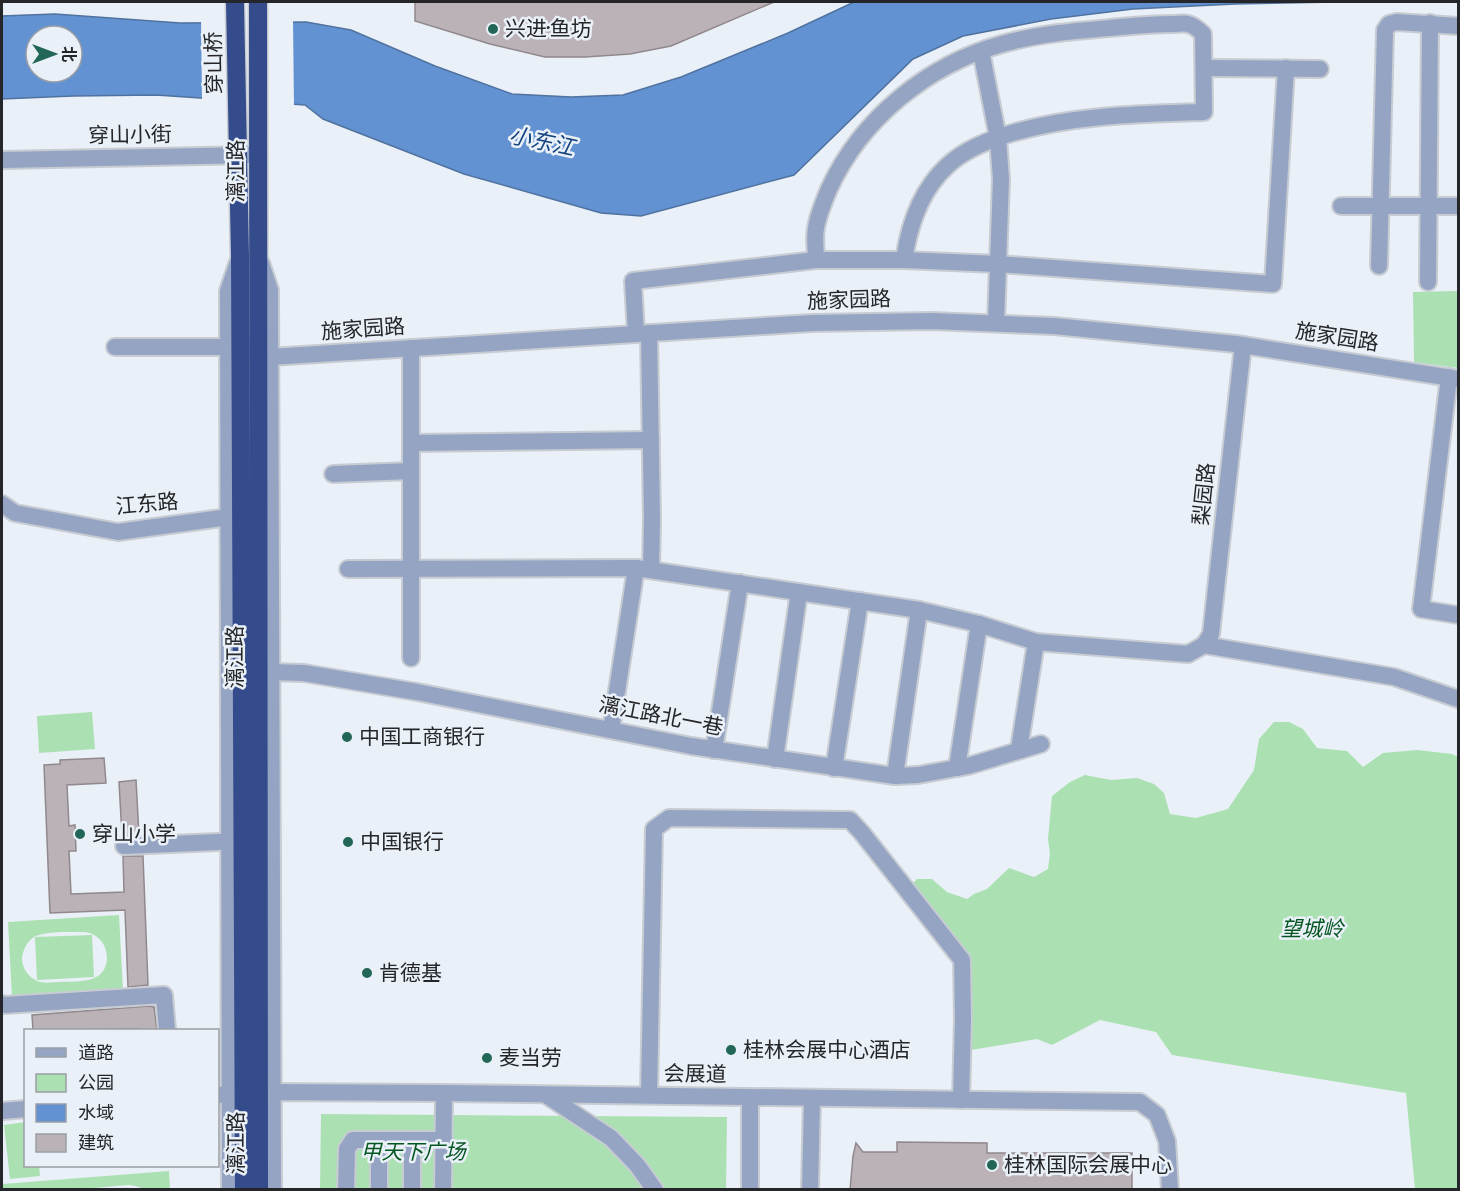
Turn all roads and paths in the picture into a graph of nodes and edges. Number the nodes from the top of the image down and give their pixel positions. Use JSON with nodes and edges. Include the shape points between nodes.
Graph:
{"nodes":[{"id":1,"x":235,"y":2,"type":"edge"},
{"id":2,"x":258,"y":2,"type":"edge"},
{"id":3,"x":1430,"y":23,"type":"junction"},
{"id":4,"x":1458,"y":26,"type":"edge"},
{"id":5,"x":981,"y":51,"type":"junction"},
{"id":6,"x":1204,"y":68,"type":"junction"},
{"id":7,"x":1286,"y":68,"type":"junction"},
{"id":8,"x":1320,"y":69,"type":"dead end"},
{"id":9,"x":237,"y":124,"type":"joint"},
{"id":10,"x":259,"y":124,"type":"joint"},
{"id":11,"x":998,"y":138,"type":"junction"},
{"id":12,"x":237,"y":155,"type":"junction"},
{"id":13,"x":259,"y":155,"type":"junction"},
{"id":14,"x":2,"y":160,"type":"edge"},
{"id":15,"x":1341,"y":206,"type":"dead end"},
{"id":16,"x":1381,"y":206,"type":"junction"},
{"id":17,"x":1429,"y":206,"type":"junction"},
{"id":18,"x":1458,"y":206,"type":"edge"},
{"id":19,"x":816,"y":260,"type":"junction"},
{"id":20,"x":904,"y":260,"type":"junction"},
{"id":21,"x":998,"y":264,"type":"junction"},
{"id":22,"x":1380,"y":266,"type":"dead end"},
{"id":23,"x":1428,"y":282,"type":"dead end"},
{"id":24,"x":996,"y":323,"type":"junction"},
{"id":25,"x":643,"y":334,"type":"junction"},
{"id":26,"x":1243,"y":345,"type":"junction"},
{"id":27,"x":115,"y":347,"type":"dead end"},
{"id":28,"x":411,"y":348,"type":"junction"},
{"id":29,"x":249,"y":351,"type":"junction"},
{"id":30,"x":1454,"y":378,"type":"edge"},
{"id":31,"x":651,"y":440,"type":"junction"},
{"id":32,"x":411,"y":443,"type":"junction"},
{"id":33,"x":411,"y":471,"type":"junction"},
{"id":34,"x":333,"y":474,"type":"dead end"},
{"id":35,"x":2,"y":504,"type":"edge"},
{"id":36,"x":229,"y":517,"type":"junction"},
{"id":37,"x":411,"y":568,"type":"junction"},
{"id":38,"x":644,"y":569,"type":"junction"},
{"id":39,"x":348,"y":570,"type":"dead end"},
{"id":40,"x":741,"y":583,"type":"junction"},
{"id":41,"x":799,"y":592,"type":"junction"},
{"id":42,"x":860,"y":601,"type":"junction"},
{"id":43,"x":919,"y":610,"type":"junction"},
{"id":44,"x":1458,"y":615,"type":"edge"},
{"id":45,"x":979,"y":624,"type":"junction"},
{"id":46,"x":1036,"y":642,"type":"junction"},
{"id":47,"x":1204,"y":645,"type":"junction"},
{"id":48,"x":411,"y":658,"type":"dead end"},
{"id":49,"x":271,"y":672,"type":"junction"},
{"id":50,"x":1458,"y":699,"type":"edge"},
{"id":51,"x":611,"y":730,"type":"junction"},
{"id":52,"x":1041,"y":744,"type":"dead end"},
{"id":53,"x":714,"y":750,"type":"junction"},
{"id":54,"x":1019,"y":750,"type":"junction"},
{"id":55,"x":775,"y":759,"type":"junction"},
{"id":56,"x":834,"y":768,"type":"junction"},
{"id":57,"x":957,"y":768,"type":"junction"},
{"id":58,"x":895,"y":776,"type":"junction"},
{"id":59,"x":250,"y":841,"type":"junction"},
{"id":60,"x":124,"y":846,"type":"dead end"},
{"id":61,"x":2,"y":1004,"type":"edge"},
{"id":62,"x":167,"y":1029,"type":"edge"},
{"id":63,"x":244,"y":1093,"type":"edge"},
{"id":64,"x":444,"y":1093,"type":"junction"},
{"id":65,"x":545,"y":1094,"type":"junction"},
{"id":66,"x":649,"y":1095,"type":"junction"},
{"id":67,"x":750,"y":1098,"type":"junction"},
{"id":68,"x":812,"y":1098,"type":"junction"},
{"id":69,"x":961,"y":1100,"type":"junction"},
{"id":70,"x":24,"y":1109,"type":"edge"},
{"id":71,"x":2,"y":1111,"type":"edge"},
{"id":72,"x":379,"y":1140,"type":"junction"},
{"id":73,"x":412,"y":1140,"type":"junction"},
{"id":74,"x":444,"y":1140,"type":"junction"},
{"id":75,"x":230,"y":1190,"type":"edge"},
{"id":76,"x":243,"y":1190,"type":"edge"},
{"id":77,"x":259,"y":1190,"type":"edge"},
{"id":78,"x":273,"y":1190,"type":"edge"},
{"id":79,"x":346,"y":1190,"type":"edge"},
{"id":80,"x":379,"y":1190,"type":"edge"},
{"id":81,"x":412,"y":1190,"type":"edge"},
{"id":82,"x":443,"y":1190,"type":"edge"},
{"id":83,"x":655,"y":1190,"type":"edge"},
{"id":84,"x":750,"y":1190,"type":"edge"},
{"id":85,"x":810,"y":1190,"type":"edge"},
{"id":86,"x":1170,"y":1190,"type":"edge"}],
"edges":[{"from":1,"to":9,"type":"highway","name":"穿山桥"},
{"from":2,"to":10,"type":"highway","name":"穿山桥"},
{"from":3,"to":4,"type":"street"},
{"from":3,"to":16,"type":"street","via":[[1397,21],[1385,30]]},
{"from":3,"to":17,"type":"street"},
{"from":5,"to":6,"type":"street","via":[[1054,34],[1190,24],[1203,34]]},
{"from":5,"to":11,"type":"street"},
{"from":5,"to":19,"type":"street","via":[[912,88],[852,147],[824,199],[816,229]]},
{"from":6,"to":7,"type":"street"},
{"from":6,"to":11,"type":"street","via":[[1204,112],[1076,119]]},
{"from":7,"to":8,"type":"street"},
{"from":7,"to":21,"type":"street","via":[[1273,284]]},
{"from":9,"to":12,"type":"highway","name":"漓江路"},
{"from":10,"to":13,"type":"highway","name":"漓江路"},
{"from":11,"to":20,"type":"street","via":[[969,150],[947,166],[931,186],[907,236]]},
{"from":11,"to":21,"type":"street"},
{"from":12,"to":13,"type":"street","name":"穿山小街"},
{"from":12,"to":14,"type":"street","name":"穿山小街"},
{"from":12,"to":29,"type":"highway","name":"漓江路","via":[[240,256]]},
{"from":13,"to":29,"type":"highway","name":"漓江路","via":[[259,256]]},
{"from":15,"to":16,"type":"street"},
{"from":16,"to":17,"type":"street"},
{"from":16,"to":22,"type":"street"},
{"from":17,"to":18,"type":"street"},
{"from":17,"to":23,"type":"street"},
{"from":19,"to":20,"type":"street"},
{"from":19,"to":25,"type":"street","via":[[633,281]]},
{"from":20,"to":21,"type":"street"},
{"from":21,"to":24,"type":"street"},
{"from":24,"to":25,"type":"street","name":"施家园路","via":[[871,321]]},
{"from":24,"to":26,"type":"street","name":"施家园路"},
{"from":25,"to":28,"type":"street","name":"施家园路"},
{"from":25,"to":31,"type":"street"},
{"from":26,"to":30,"type":"street","name":"施家园路"},
{"from":26,"to":47,"type":"street","name":"梨园路","via":[[1211,634]]},
{"from":27,"to":29,"type":"street","name":"施家园路"},
{"from":28,"to":29,"type":"street","name":"施家园路"},
{"from":28,"to":32,"type":"street"},
{"from":29,"to":36,"type":"street"},
{"from":29,"to":49,"type":"street"},
{"from":29,"to":59,"type":"highway","name":"漓江路"},
{"from":30,"to":44,"type":"street","via":[[1421,609]]},
{"from":31,"to":32,"type":"street"},
{"from":31,"to":38,"type":"street","via":[[652,519]]},
{"from":32,"to":33,"type":"street"},
{"from":33,"to":34,"type":"street"},
{"from":33,"to":37,"type":"street"},
{"from":35,"to":36,"type":"street","name":"江东路","via":[[15,513],[118,532]]},
{"from":36,"to":59,"type":"street"},
{"from":37,"to":38,"type":"street"},
{"from":37,"to":39,"type":"street"},
{"from":37,"to":48,"type":"street"},
{"from":38,"to":40,"type":"street"},
{"from":38,"to":51,"type":"street"},
{"from":40,"to":41,"type":"street"},
{"from":40,"to":53,"type":"street"},
{"from":41,"to":42,"type":"street"},
{"from":41,"to":55,"type":"street"},
{"from":42,"to":43,"type":"street"},
{"from":42,"to":56,"type":"street"},
{"from":43,"to":45,"type":"street"},
{"from":43,"to":58,"type":"street"},
{"from":45,"to":46,"type":"street"},
{"from":45,"to":57,"type":"street"},
{"from":46,"to":47,"type":"street","via":[[1188,654]]},
{"from":46,"to":54,"type":"street"},
{"from":47,"to":50,"type":"street","via":[[1394,677]]},
{"from":49,"to":51,"type":"street","name":"漓江路北一巷","via":[[304,673],[406,690]]},
{"from":49,"to":59,"type":"street"},
{"from":51,"to":53,"type":"street","name":"漓江路北一巷"},
{"from":52,"to":54,"type":"street","name":"漓江路北一巷"},
{"from":53,"to":55,"type":"street","name":"漓江路北一巷"},
{"from":54,"to":57,"type":"street","name":"漓江路北一巷"},
{"from":55,"to":56,"type":"street","name":"漓江路北一巷"},
{"from":56,"to":58,"type":"street","name":"漓江路北一巷"},
{"from":57,"to":58,"type":"street","name":"漓江路北一巷"},
{"from":59,"to":60,"type":"street"},
{"from":59,"to":63,"type":"highway","name":"漓江路"},
{"from":59,"to":63,"type":"street"},
{"from":61,"to":62,"type":"street","via":[[164,995]]},
{"from":63,"to":64,"type":"street","name":"会展道"},
{"from":63,"to":75,"type":"street"},
{"from":63,"to":76,"type":"highway","name":"漓江路"},
{"from":63,"to":77,"type":"highway","name":"漓江路"},
{"from":63,"to":78,"type":"street"},
{"from":64,"to":65,"type":"street","name":"会展道"},
{"from":64,"to":74,"type":"street"},
{"from":65,"to":66,"type":"street","name":"会展道"},
{"from":65,"to":83,"type":"street","via":[[611,1137]]},
{"from":66,"to":67,"type":"street","name":"会展道"},
{"from":66,"to":69,"type":"street","via":[[654,829],[669,818],[850,820],[962,960]]},
{"from":67,"to":68,"type":"street","name":"会展道"},
{"from":67,"to":84,"type":"street"},
{"from":68,"to":69,"type":"street","name":"会展道"},
{"from":68,"to":85,"type":"street"},
{"from":69,"to":86,"type":"street","name":"会展道","via":[[1140,1102],[1157,1114],[1167,1141]]},
{"from":70,"to":71,"type":"street"},
{"from":72,"to":73,"type":"street"},
{"from":72,"to":79,"type":"street","via":[[353,1140],[347,1149]]},
{"from":72,"to":80,"type":"street"},
{"from":73,"to":74,"type":"street"},
{"from":73,"to":81,"type":"street"},
{"from":74,"to":82,"type":"street"}]}
